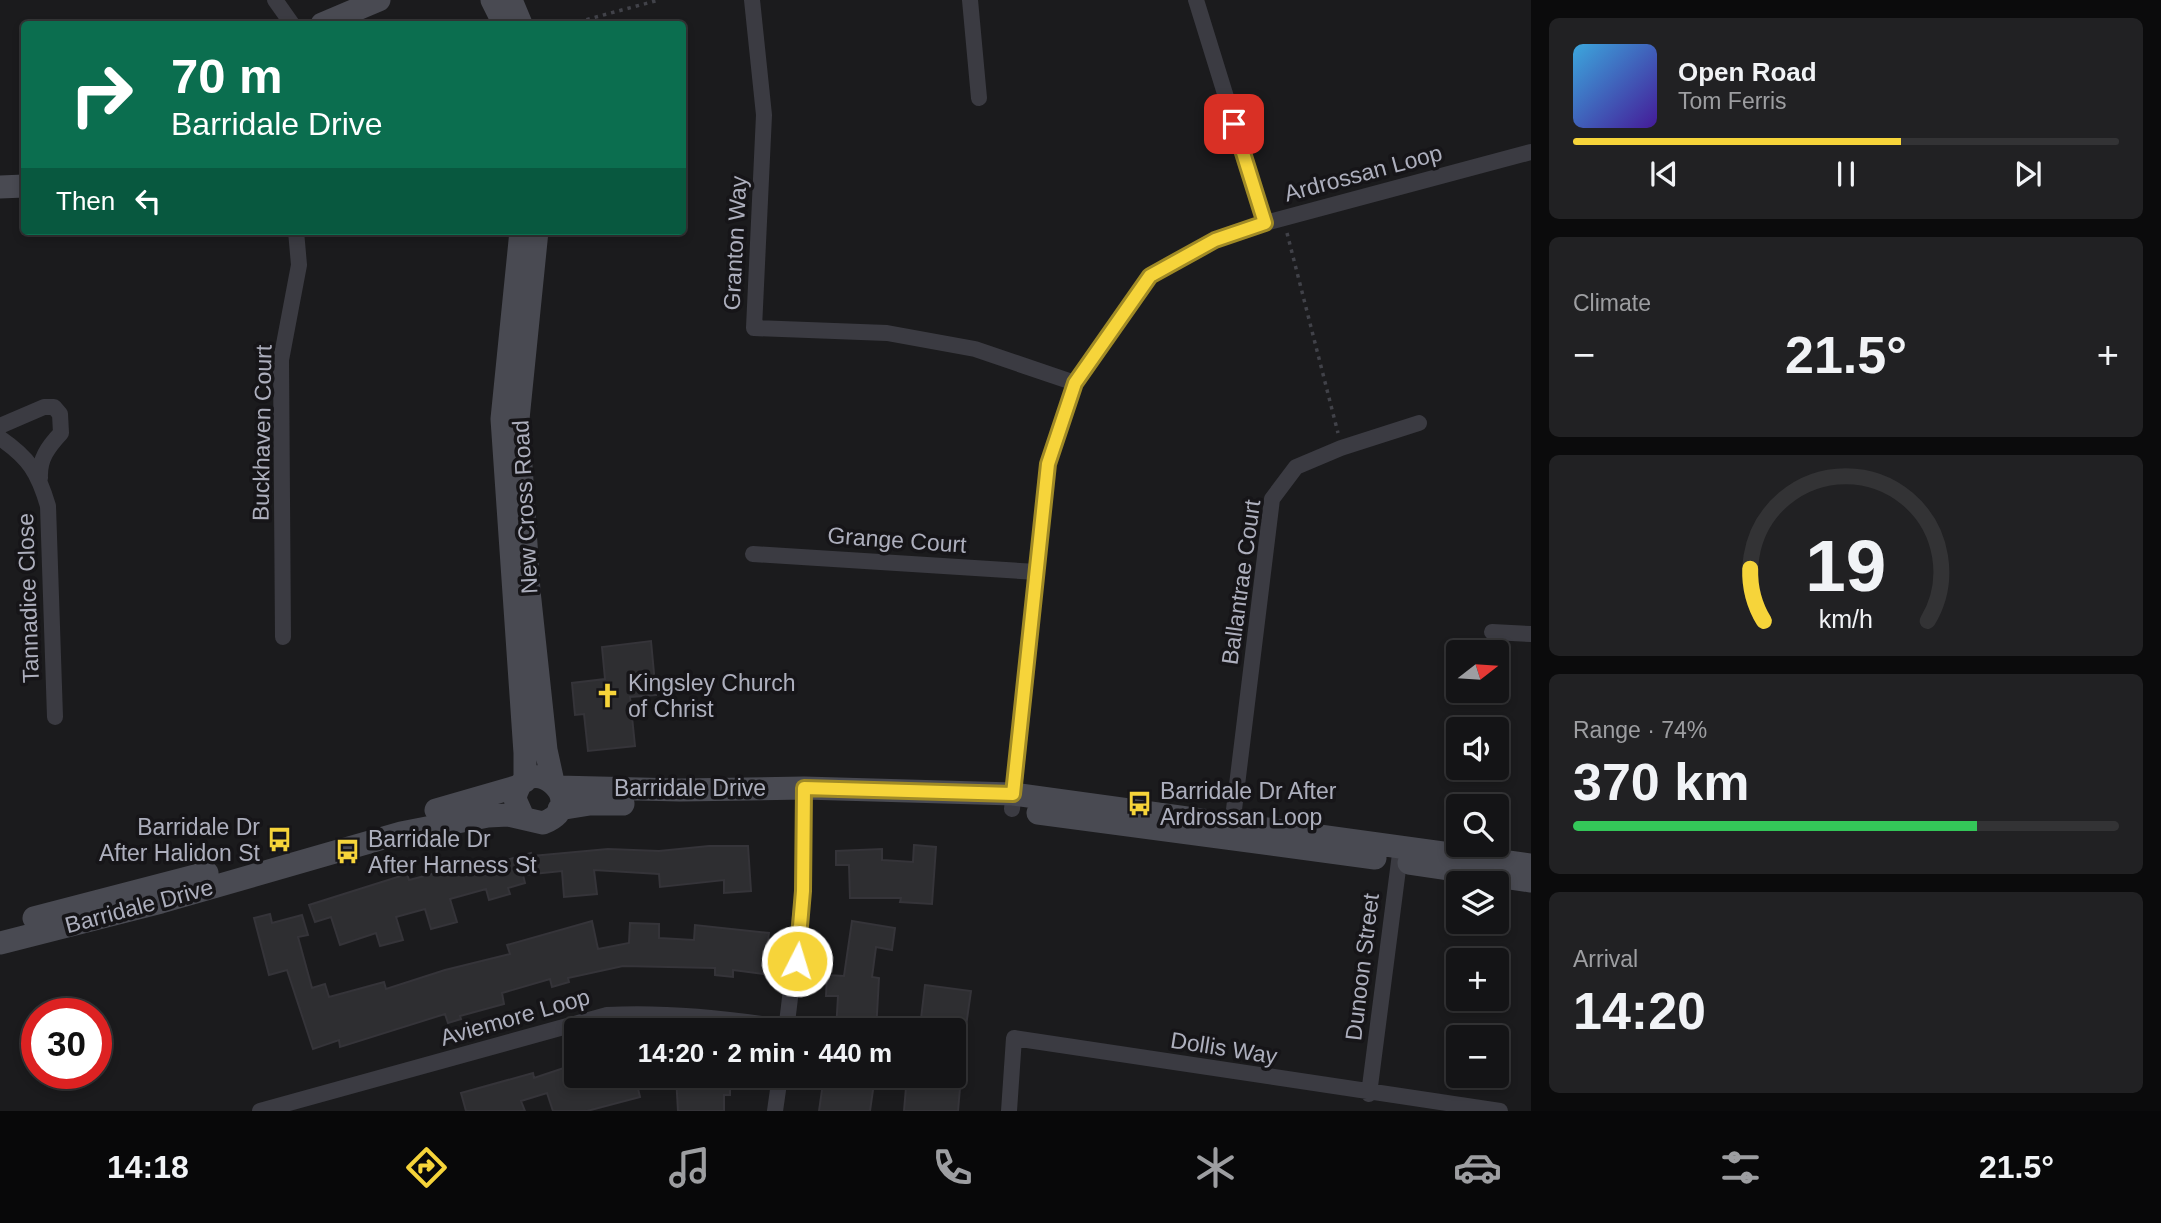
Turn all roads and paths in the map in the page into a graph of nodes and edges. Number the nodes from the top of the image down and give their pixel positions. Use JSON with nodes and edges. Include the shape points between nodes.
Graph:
{"nodes":[{"id":1,"x":275,"y":0,"type":"edge"},
{"id":2,"x":379,"y":0,"type":"edge"},
{"id":3,"x":492,"y":0,"type":"edge"},
{"id":4,"x":512,"y":0,"type":"edge"},
{"id":5,"x":659,"y":0,"type":"edge"},
{"id":6,"x":752,"y":0,"type":"edge"},
{"id":7,"x":970,"y":0,"type":"edge"},
{"id":8,"x":1196,"y":0,"type":"edge"},
{"id":9,"x":290,"y":21,"type":"edge"},
{"id":10,"x":330,"y":21,"type":"edge"},
{"id":11,"x":502,"y":21,"type":"edge"},
{"id":12,"x":520,"y":21,"type":"edge"},
{"id":13,"x":581,"y":21,"type":"edge"},
{"id":14,"x":979,"y":98,"type":"dead end"},
{"id":15,"x":1531,"y":152,"type":"edge"},
{"id":16,"x":21,"y":186,"type":"edge"},
{"id":17,"x":0,"y":187,"type":"edge"},
{"id":18,"x":1283,"y":218,"type":"junction"},
{"id":19,"x":1265,"y":223,"type":"junction"},
{"id":20,"x":296,"y":235,"type":"edge"},
{"id":21,"x":521,"y":235,"type":"edge"},
{"id":22,"x":537,"y":235,"type":"edge"},
{"id":23,"x":1075,"y":383,"type":"junction"},
{"id":24,"x":1419,"y":423,"type":"dead end"},
{"id":25,"x":0,"y":426,"type":"edge"},
{"id":26,"x":0,"y":438,"type":"edge"},
{"id":27,"x":1341,"y":448,"type":"junction"},
{"id":28,"x":40,"y":478,"type":"junction"},
{"id":29,"x":753,"y":554,"type":"dead end"},
{"id":30,"x":1037,"y":572,"type":"junction"},
{"id":31,"x":1492,"y":632,"type":"dead end"},
{"id":32,"x":1531,"y":634,"type":"edge"},
{"id":33,"x":283,"y":637,"type":"dead end"},
{"id":34,"x":55,"y":717,"type":"dead end"},
{"id":35,"x":522,"y":783,"type":"junction"},
{"id":36,"x":557,"y":793,"type":"junction"},
{"id":37,"x":804,"y":796,"type":"junction"},
{"id":38,"x":1012,"y":802,"type":"junction"},
{"id":39,"x":523,"y":817,"type":"junction"},
{"id":40,"x":1232,"y":831,"type":"junction"},
{"id":41,"x":1400,"y":854,"type":"junction"},
{"id":42,"x":1531,"y":865,"type":"edge"},
{"id":43,"x":1531,"y":881,"type":"edge"},
{"id":44,"x":0,"y":927,"type":"edge"},
{"id":45,"x":0,"y":943,"type":"edge"},
{"id":46,"x":596,"y":1018,"type":"edge"},
{"id":47,"x":710,"y":1018,"type":"edge"},
{"id":48,"x":788,"y":1018,"type":"edge"},
{"id":49,"x":564,"y":1027,"type":"edge"},
{"id":50,"x":778,"y":1088,"type":"edge"},
{"id":51,"x":1369,"y":1094,"type":"junction"},
{"id":52,"x":260,"y":1111,"type":"edge"},
{"id":53,"x":775,"y":1111,"type":"edge"},
{"id":54,"x":1009,"y":1111,"type":"edge"},
{"id":55,"x":1500,"y":1111,"type":"edge"}],
"edges":[{"from":1,"to":9,"type":"street"},
{"from":2,"to":10,"type":"street"},
{"from":3,"to":11,"type":"street"},
{"from":4,"to":12,"type":"street"},
{"from":5,"to":13,"type":"path"},
{"from":6,"to":23,"type":"street","name":"Granton Way","via":[[765,114],[754,328],[887,332],[975,349]]},
{"from":7,"to":14,"type":"street"},
{"from":8,"to":19,"type":"street"},
{"from":15,"to":18,"type":"street","name":"Ardrossan Loop"},
{"from":16,"to":17,"type":"street"},
{"from":18,"to":19,"type":"street","name":"Ardrossan Loop"},
{"from":18,"to":27,"type":"path"},
{"from":19,"to":23,"type":"street","name":"Ardrossan Loop","via":[[1215,240],[1150,276]]},
{"from":20,"to":33,"type":"street","name":"Buckhaven Court","via":[[299,265],[282,360]]},
{"from":21,"to":35,"type":"street","name":"New Cross Road","via":[[502,419]]},
{"from":22,"to":36,"type":"street","name":"New Cross Road","via":[[518,419],[528,591],[546,750]]},
{"from":23,"to":30,"type":"street","name":"Ardrossan Loop","via":[[1048,464]]},
{"from":24,"to":27,"type":"street","name":"Ballantrae Court"},
{"from":25,"to":28,"type":"street","name":"Tannadice Close","via":[[44,407],[54,407],[60,414],[61,433],[39,464]]},
{"from":26,"to":28,"type":"street","name":"Tannadice Close","via":[[22,453]]},
{"from":27,"to":40,"type":"street","name":"Ballantrae Court","via":[[1296,467],[1272,499]]},
{"from":28,"to":34,"type":"street","name":"Tannadice Close","via":[[48,506]]},
{"from":29,"to":30,"type":"street","name":"Grange Court"},
{"from":30,"to":38,"type":"street","name":"Ardrossan Loop"},
{"from":31,"to":32,"type":"street"},
{"from":35,"to":36,"type":"street","via":[[539,777]]},
{"from":35,"to":39,"type":"street","via":[[515,799]]},
{"from":35,"to":44,"type":"street","name":"Barridale Drive","via":[[468,803]]},
{"from":36,"to":37,"type":"street","name":"Barridale Drive","via":[[680,790]]},
{"from":36,"to":39,"type":"street","via":[[543,823]]},
{"from":37,"to":38,"type":"street","name":"Barridale Drive"},
{"from":37,"to":48,"type":"street","via":[[803,891]]},
{"from":38,"to":40,"type":"street","name":"Barridale Drive"},
{"from":39,"to":45,"type":"street","name":"Barridale Drive","via":[[488,816],[401,833]]},
{"from":40,"to":41,"type":"street","name":"Barridale Drive"},
{"from":41,"to":42,"type":"street","name":"Barridale Drive"},
{"from":41,"to":43,"type":"street","name":"Barridale Drive"},
{"from":41,"to":51,"type":"street","name":"Dunoon Street"},
{"from":46,"to":47,"type":"street","name":"Aviemore Loop","via":[[646,1013]]},
{"from":49,"to":52,"type":"street","name":"Aviemore Loop"},
{"from":50,"to":53,"type":"street"},
{"from":51,"to":54,"type":"street","name":"Dollis Way","via":[[1014,1038]]},
{"from":51,"to":55,"type":"street","name":"Dollis Way"}]}
